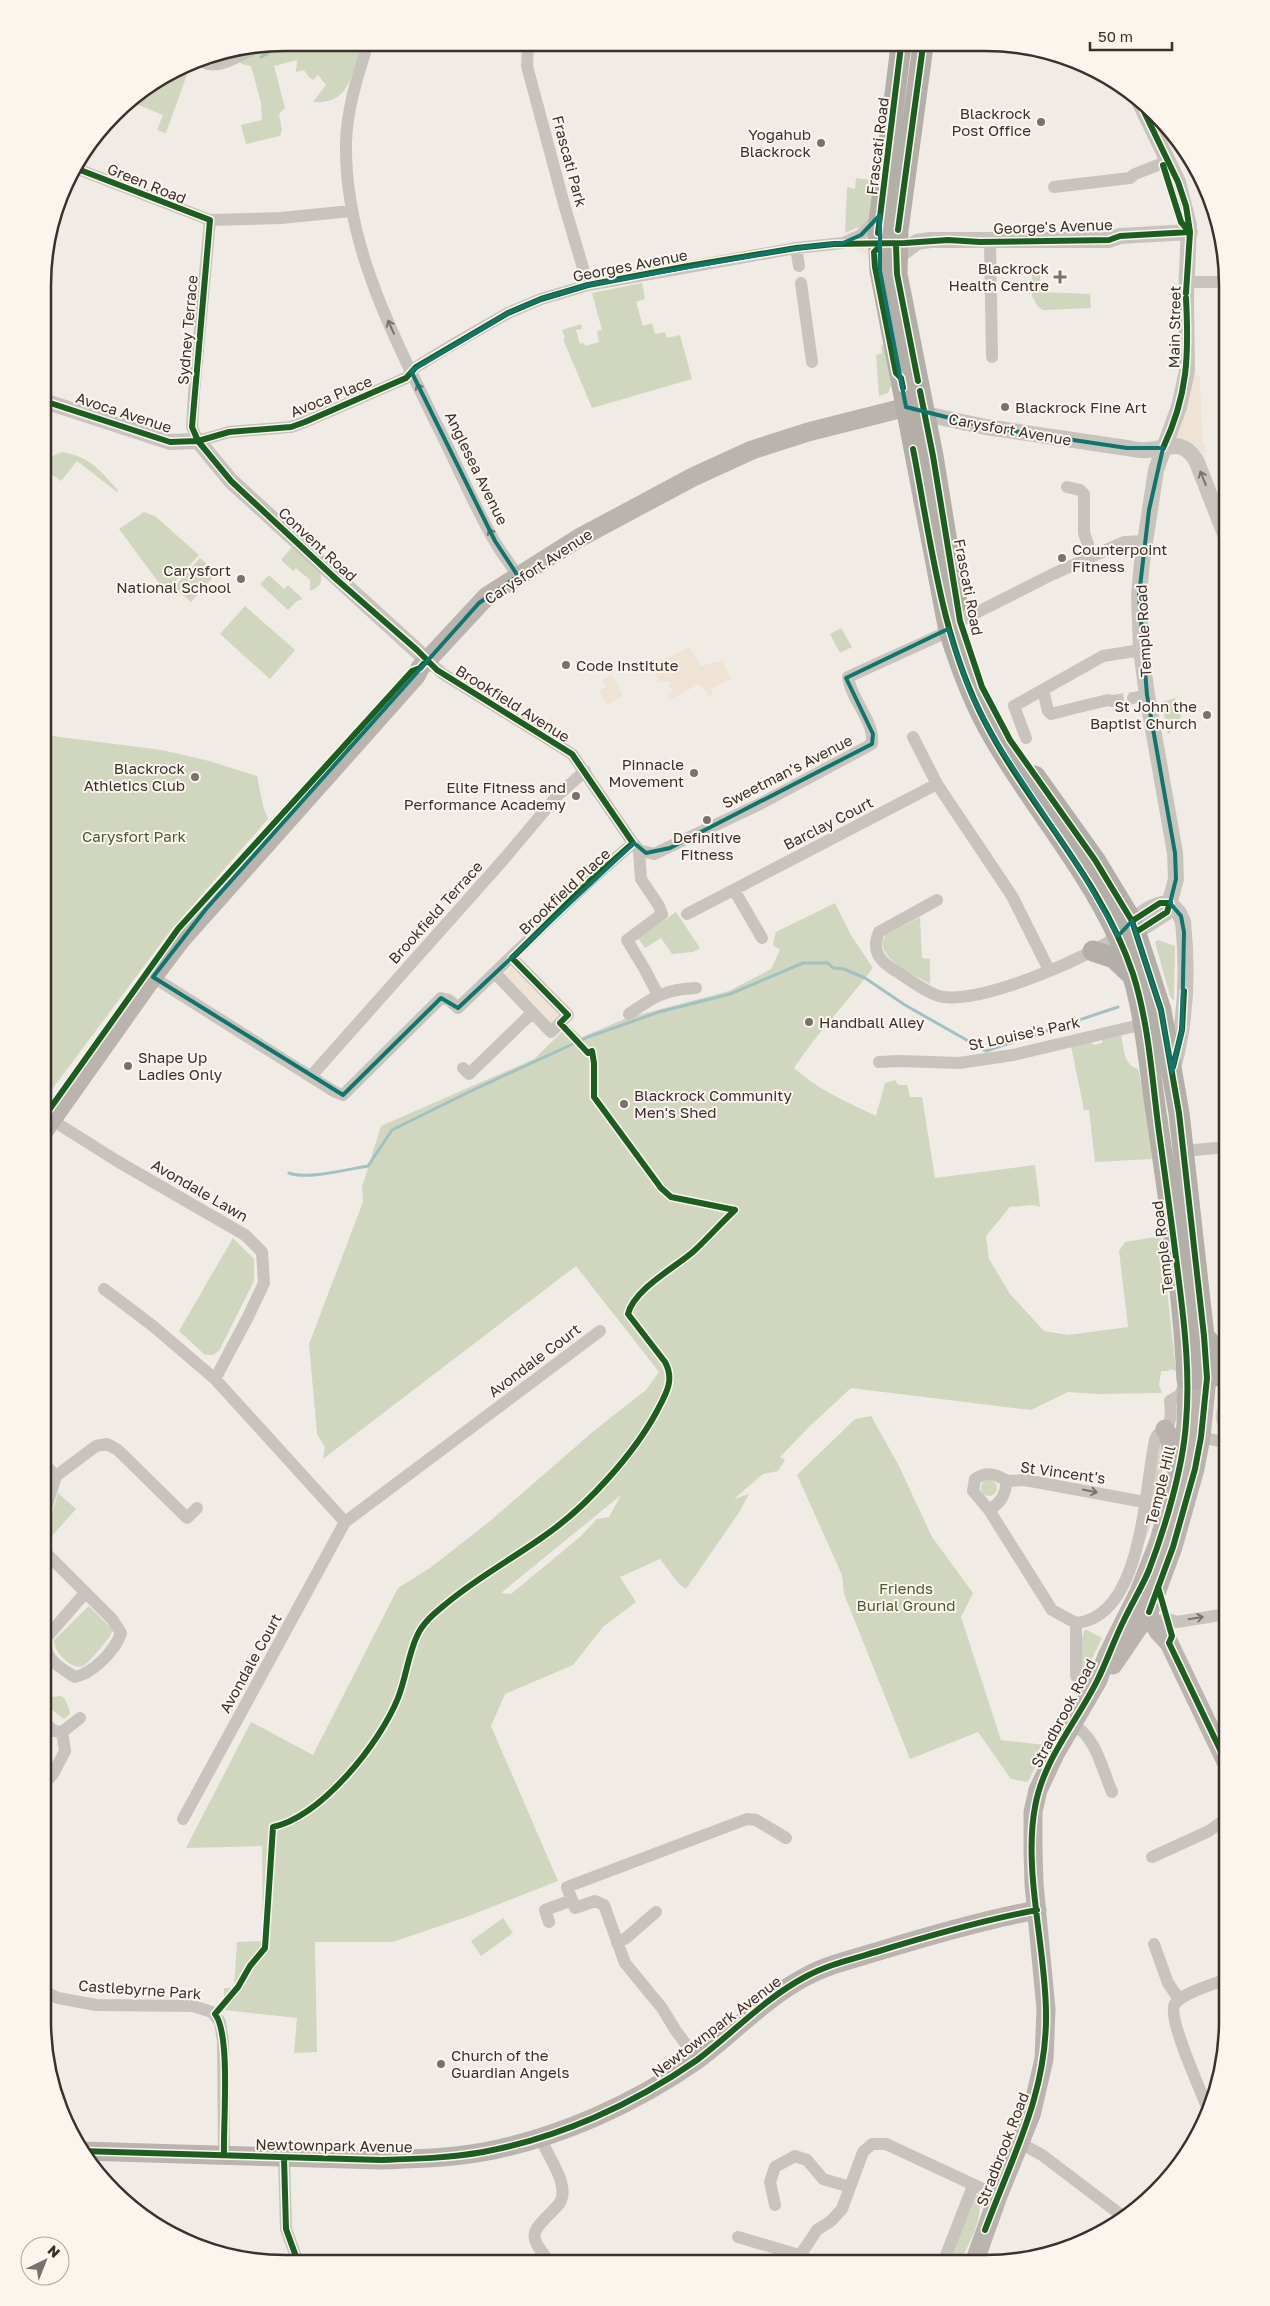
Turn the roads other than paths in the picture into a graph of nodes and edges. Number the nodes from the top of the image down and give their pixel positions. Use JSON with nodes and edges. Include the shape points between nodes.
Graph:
{"nodes":[{"id":1,"x":366,"y":51,"type":"edge"},
{"id":2,"x":528,"y":51,"type":"edge"},
{"id":3,"x":900,"y":51,"type":"edge"},
{"id":4,"x":921,"y":51,"type":"edge"},
{"id":5,"x":245,"y":55,"type":"edge"},
{"id":6,"x":211,"y":63,"type":"edge"},
{"id":7,"x":1146,"y":116,"type":"edge"},
{"id":8,"x":1168,"y":161,"type":"junction"},
{"id":9,"x":81,"y":170,"type":"edge"},
{"id":10,"x":1054,"y":187,"type":"dead end"},
{"id":11,"x":351,"y":211,"type":"junction"},
{"id":12,"x":880,"y":215,"type":"junction"},
{"id":13,"x":210,"y":220,"type":"junction"},
{"id":14,"x":1190,"y":232,"type":"junction"},
{"id":15,"x":990,"y":242,"type":"junction"},
{"id":16,"x":796,"y":248,"type":"junction"},
{"id":17,"x":897,"y":257,"type":"junction"},
{"id":18,"x":799,"y":266,"type":"dead end"},
{"id":19,"x":1187,"y":282,"type":"junction"},
{"id":20,"x":1219,"y":282,"type":"edge"},
{"id":21,"x":801,"y":283,"type":"dead end"},
{"id":22,"x":588,"y":285,"type":"junction"},
{"id":23,"x":992,"y":357,"type":"dead end"},
{"id":24,"x":812,"y":362,"type":"dead end"},
{"id":25,"x":410,"y":371,"type":"junction"},
{"id":26,"x":51,"y":403,"type":"edge"},
{"id":27,"x":915,"y":410,"type":"junction"},
{"id":28,"x":198,"y":441,"type":"junction"},
{"id":29,"x":1163,"y":448,"type":"junction"},
{"id":30,"x":1067,"y":488,"type":"dead end"},
{"id":31,"x":1219,"y":520,"type":"edge"},
{"id":32,"x":1144,"y":541,"type":"junction"},
{"id":33,"x":1092,"y":556,"type":"junction"},
{"id":34,"x":518,"y":576,"type":"junction"},
{"id":35,"x":954,"y":626,"type":"junction"},
{"id":36,"x":1141,"y":650,"type":"junction"},
{"id":37,"x":427,"y":660,"type":"junction"},
{"id":38,"x":1042,"y":690,"type":"junction"},
{"id":39,"x":1112,"y":702,"type":"tunnel mouth"},
{"id":40,"x":914,"y":737,"type":"dead end"},
{"id":41,"x":1026,"y":738,"type":"dead end"},
{"id":42,"x":585,"y":771,"type":"junction"},
{"id":43,"x":938,"y":784,"type":"junction"},
{"id":44,"x":636,"y":847,"type":"junction"},
{"id":45,"x":734,"y":890,"type":"junction"},
{"id":46,"x":938,"y":900,"type":"dead end"},
{"id":47,"x":1170,"y":903,"type":"junction"},
{"id":48,"x":687,"y":914,"type":"dead end"},
{"id":49,"x":1129,"y":930,"type":"junction"},
{"id":50,"x":762,"y":938,"type":"dead end"},
{"id":51,"x":1093,"y":951,"type":"junction"},
{"id":52,"x":512,"y":958,"type":"junction"},
{"id":53,"x":1049,"y":970,"type":"junction"},
{"id":54,"x":495,"y":973,"type":"junction"},
{"id":55,"x":153,"y":976,"type":"junction"},
{"id":56,"x":1134,"y":977,"type":"junction"},
{"id":57,"x":696,"y":988,"type":"dead end"},
{"id":58,"x":658,"y":996,"type":"junction"},
{"id":59,"x":532,"y":1013,"type":"junction"},
{"id":60,"x":629,"y":1014,"type":"dead end"},
{"id":61,"x":1144,"y":1024,"type":"junction"},
{"id":62,"x":879,"y":1062,"type":"dead end"},
{"id":63,"x":464,"y":1068,"type":"dead end"},
{"id":64,"x":1172,"y":1072,"type":"junction"},
{"id":65,"x":312,"y":1075,"type":"junction"},
{"id":66,"x":51,"y":1115,"type":"edge"},
{"id":67,"x":51,"y":1125,"type":"edge"},
{"id":68,"x":1219,"y":1148,"type":"edge"},
{"id":69,"x":1183,"y":1151,"type":"junction"},
{"id":70,"x":104,"y":1289,"type":"dead end"},
{"id":71,"x":600,"y":1331,"type":"dead end"},
{"id":72,"x":1204,"y":1336,"type":"junction"},
{"id":73,"x":1219,"y":1353,"type":"edge"},
{"id":74,"x":1207,"y":1378,"type":"edge"},
{"id":75,"x":215,"y":1379,"type":"junction"},
{"id":76,"x":1165,"y":1428,"type":"junction"},
{"id":77,"x":1216,"y":1440,"type":"edge"},
{"id":78,"x":51,"y":1468,"type":"edge"},
{"id":79,"x":1177,"y":1473,"type":"junction"},
{"id":80,"x":1007,"y":1481,"type":"junction"},
{"id":81,"x":1144,"y":1502,"type":"junction"},
{"id":82,"x":197,"y":1508,"type":"dead end"},
{"id":83,"x":989,"y":1510,"type":"junction"},
{"id":84,"x":345,"y":1522,"type":"junction"},
{"id":85,"x":51,"y":1558,"type":"edge"},
{"id":86,"x":84,"y":1593,"type":"junction"},
{"id":87,"x":1138,"y":1595,"type":"junction"},
{"id":88,"x":1157,"y":1615,"type":"junction"},
{"id":89,"x":1219,"y":1615,"type":"edge"},
{"id":90,"x":1076,"y":1624,"type":"junction"},
{"id":91,"x":51,"y":1632,"type":"edge"},
{"id":92,"x":51,"y":1659,"type":"edge"},
{"id":93,"x":1076,"y":1676,"type":"dead end"},
{"id":94,"x":1098,"y":1680,"type":"junction"},
{"id":95,"x":80,"y":1718,"type":"dead end"},
{"id":96,"x":1072,"y":1724,"type":"junction"},
{"id":97,"x":51,"y":1728,"type":"edge"},
{"id":98,"x":62,"y":1732,"type":"junction"},
{"id":99,"x":1219,"y":1747,"type":"edge"},
{"id":100,"x":51,"y":1775,"type":"edge"},
{"id":101,"x":1112,"y":1792,"type":"dead end"},
{"id":102,"x":183,"y":1819,"type":"dead end"},
{"id":103,"x":1219,"y":1824,"type":"edge"},
{"id":104,"x":786,"y":1838,"type":"dead end"},
{"id":105,"x":1152,"y":1857,"type":"dead end"},
{"id":106,"x":572,"y":1900,"type":"junction"},
{"id":107,"x":1037,"y":1910,"type":"junction"},
{"id":108,"x":656,"y":1912,"type":"dead end"},
{"id":109,"x":550,"y":1922,"type":"dead end"},
{"id":110,"x":617,"y":1943,"type":"junction"},
{"id":111,"x":1154,"y":1944,"type":"dead end"},
{"id":112,"x":1219,"y":1982,"type":"edge"},
{"id":113,"x":51,"y":1995,"type":"edge"},
{"id":114,"x":1179,"y":1999,"type":"junction"},
{"id":115,"x":697,"y":2059,"type":"junction"},
{"id":116,"x":1204,"y":2101,"type":"edge"},
{"id":117,"x":540,"y":2136,"type":"junction"},
{"id":118,"x":1020,"y":2143,"type":"junction"},
{"id":119,"x":91,"y":2151,"type":"edge"},
{"id":120,"x":224,"y":2154,"type":"junction"},
{"id":121,"x":284,"y":2158,"type":"junction"},
{"id":122,"x":974,"y":2186,"type":"junction"},
{"id":123,"x":850,"y":2187,"type":"junction"},
{"id":124,"x":998,"y":2196,"type":"junction"},
{"id":125,"x":775,"y":2205,"type":"dead end"},
{"id":126,"x":1118,"y":2213,"type":"edge"},
{"id":127,"x":738,"y":2237,"type":"dead end"},
{"id":128,"x":295,"y":2255,"type":"edge"},
{"id":129,"x":544,"y":2255,"type":"edge"},
{"id":130,"x":786,"y":2255,"type":"edge"},
{"id":131,"x":800,"y":2255,"type":"edge"},
{"id":132,"x":946,"y":2255,"type":"edge"},
{"id":133,"x":977,"y":2255,"type":"edge"}],
"edges":[{"from":1,"to":11,"type":"street","name":"Anglesea Avenue","via":[[352,97],[346,142]]},
{"from":2,"to":22,"type":"street","name":"Frascati Park","via":[[527,66]]},
{"from":3,"to":12,"type":"highway","name":"Frascati Road"},
{"from":4,"to":17,"type":"highway","name":"Frascati Road"},
{"from":5,"to":6,"type":"street","via":[[237,61]]},
{"from":7,"to":8,"type":"street","name":"Main Street"},
{"from":8,"to":10,"type":"street","via":[[1130,178]]},
{"from":8,"to":14,"type":"street","name":"Main Street","via":[[1186,206]]},
{"from":9,"to":13,"type":"street","name":"Green Road"},
{"from":11,"to":13,"type":"street","name":"Green Road"},
{"from":25,"to":11,"type":"street","name":"Anglesea Avenue","one_way":true,"via":[[374,288]]},
{"from":12,"to":16,"type":"street","name":"Georges Avenue","via":[[862,234],[843,243]]},
{"from":12,"to":27,"type":"highway","name":"Frascati Road","via":[[880,271]]},
{"from":13,"to":28,"type":"street","name":"Sydney Terrace","via":[[192,427]]},
{"from":14,"to":15,"type":"street","name":"George's Avenue","via":[[1120,236],[1109,240]]},
{"from":14,"to":19,"type":"street","name":"Main Street"},
{"from":15,"to":17,"type":"street","name":"George's Avenue","via":[[917,242]]},
{"from":15,"to":23,"type":"street"},
{"from":16,"to":18,"type":"street"},
{"from":16,"to":22,"type":"street","name":"Georges Avenue"},
{"from":17,"to":27,"type":"highway","name":"Frascati Road"},
{"from":19,"to":20,"type":"street"},
{"from":19,"to":29,"type":"street","name":"Main Street","via":[[1187,371],[1179,407]]},
{"from":21,"to":24,"type":"street"},
{"from":22,"to":25,"type":"street","name":"Georges Avenue","via":[[508,312]]},
{"from":25,"to":28,"type":"street","name":"Avoca Place","via":[[406,378],[298,424],[229,432]]},
{"from":34,"to":25,"type":"street","name":"Anglesea Avenue","one_way":true,"via":[[495,542]]},
{"from":26,"to":28,"type":"street","name":"Avoca Avenue","via":[[170,442]]},
{"from":27,"to":29,"type":"street","name":"Carysfort Avenue","via":[[986,426],[1146,451]]},
{"from":27,"to":34,"type":"main road","name":"Carysfort Avenue","via":[[808,432],[752,450],[634,508]]},
{"from":27,"to":35,"type":"highway","name":"Frascati Road"},
{"from":28,"to":37,"type":"street","name":"Convent Road","via":[[231,481]]},
{"from":31,"to":29,"type":"street","one_way":true,"via":[[1192,454],[1171,444]]},
{"from":29,"to":32,"type":"street","name":"Temple Road"},
{"from":30,"to":33,"type":"street","via":[[1084,494],[1084,534]]},
{"from":32,"to":33,"type":"street","name":"Sweetman's Avenue","via":[[1124,542]]},
{"from":32,"to":36,"type":"street","name":"Temple Road","via":[[1139,595]]},
{"from":33,"to":35,"type":"street","name":"Sweetman's Avenue"},
{"from":34,"to":37,"type":"main road","name":"Carysfort Avenue","via":[[479,603]]},
{"from":35,"to":44,"type":"street","name":"Sweetman's Avenue","via":[[848,677],[849,686],[873,734],[872,744],[670,848],[654,854]]},
{"from":35,"to":49,"type":"highway","name":"Frascati Road","via":[[1010,740],[1095,860]]},
{"from":36,"to":38,"type":"street","via":[[1103,656]]},
{"from":36,"to":47,"type":"street","name":"Temple Road","via":[[1140,696],[1173,836],[1176,879]]},
{"from":37,"to":42,"type":"street","name":"Brookfield Avenue","via":[[443,674],[572,754]]},
{"from":37,"to":55,"type":"main road","name":"Carysfort Avenue","via":[[206,909]]},
{"from":38,"to":39,"type":"street","via":[[1051,714],[1108,700]]},
{"from":38,"to":41,"type":"street","via":[[1014,706]]},
{"from":40,"to":43,"type":"street"},
{"from":42,"to":44,"type":"street","name":"Brookfield Avenue"},
{"from":42,"to":65,"type":"street","name":"Brookfield Terrace","via":[[557,796]]},
{"from":43,"to":45,"type":"street","name":"Barclay Court"},
{"from":43,"to":53,"type":"street","via":[[1012,896]]},
{"from":44,"to":52,"type":"street","name":"Brookfield Place","via":[[592,879]]},
{"from":44,"to":58,"type":"street","via":[[641,878],[662,914],[627,940]]},
{"from":45,"to":48,"type":"street","name":"Barclay Court"},
{"from":45,"to":50,"type":"street"},
{"from":46,"to":53,"type":"street","via":[[879,932],[875,950],[879,959],[940,997],[970,997],[1029,980]]},
{"from":47,"to":49,"type":"street","via":[[1160,903]]},
{"from":47,"to":64,"type":"street","via":[[1183,922],[1184,991],[1182,1030]]},
{"from":49,"to":51,"type":"street"},
{"from":49,"to":56,"type":"highway","name":"Temple Road"},
{"from":49,"to":64,"type":"highway","via":[[1161,1010]]},
{"from":51,"to":53,"type":"street"},
{"from":51,"to":56,"type":"highway","via":[[1114,958]]},
{"from":52,"to":54,"type":"street","name":"Brookfield Place"},
{"from":52,"to":59,"type":"street","via":[[568,1015],[551,1032]]},
{"from":54,"to":59,"type":"street"},
{"from":54,"to":65,"type":"street","name":"Brookfield Place","via":[[458,1008],[441,998],[343,1095]]},
{"from":55,"to":65,"type":"street"},
{"from":55,"to":66,"type":"main road","name":"Carysfort Avenue"},
{"from":56,"to":61,"type":"highway","name":"Temple Road"},
{"from":57,"to":58,"type":"street","via":[[676,989]]},
{"from":58,"to":60,"type":"street"},
{"from":59,"to":63,"type":"street","via":[[469,1074]]},
{"from":61,"to":62,"type":"street","name":"St Louise's Park","via":[[1012,1055],[959,1063]]},
{"from":61,"to":74,"type":"highway","name":"Temple Road","via":[[1186,1337]]},
{"from":64,"to":69,"type":"highway"},
{"from":67,"to":75,"type":"street","name":"Avondale Lawn","via":[[245,1235],[262,1252],[264,1283]]},
{"from":68,"to":69,"type":"street"},
{"from":69,"to":72,"type":"highway"},
{"from":70,"to":75,"type":"street"},
{"from":71,"to":84,"type":"street","name":"Avondale Court"},
{"from":72,"to":73,"type":"highway"},
{"from":72,"to":74,"type":"highway"},
{"from":74,"to":76,"type":"street","via":[[1170,1401],[1169,1422]]},
{"from":74,"to":77,"type":"main road","name":"Temple Hill"},
{"from":74,"to":79,"type":"main road","name":"Temple Hill","via":[[1186,1423]]},
{"from":75,"to":84,"type":"street"},
{"from":76,"to":79,"type":"main road","via":[[1170,1437],[1171,1459]]},
{"from":76,"to":81,"type":"street","via":[[1155,1438]]},
{"from":77,"to":88,"type":"main road","name":"Temple Hill","via":[[1195,1469],[1173,1548],[1158,1587]]},
{"from":78,"to":82,"type":"street","via":[[107,1444],[118,1450],[187,1518]]},
{"from":79,"to":87,"type":"main road","name":"Temple Hill","via":[[1160,1541]]},
{"from":80,"to":81,"type":"street","name":"St Vincent's","one_way":true,"via":[[1025,1480]]},
{"from":80,"to":83,"type":"street","name":"St Vincent's","via":[[1005,1495]]},
{"from":80,"to":83,"type":"street","via":[[998,1475],[982,1474],[975,1479],[973,1491]]},
{"from":81,"to":90,"type":"street","via":[[1133,1563],[1123,1587],[1102,1612],[1091,1620]]},
{"from":83,"to":90,"type":"street","via":[[1052,1610]]},
{"from":84,"to":102,"type":"street","name":"Avondale Court"},
{"from":85,"to":86,"type":"street"},
{"from":86,"to":91,"type":"street"},
{"from":86,"to":92,"type":"street","via":[[112,1619],[121,1633],[113,1649],[83,1675],[75,1677]]},
{"from":87,"to":88,"type":"main road"},
{"from":87,"to":94,"type":"main road","name":"Stradbrook Road"},
{"from":88,"to":89,"type":"street","one_way":true,"via":[[1176,1622]]},
{"from":88,"to":94,"type":"main road","name":"Stradbrook Road"},
{"from":88,"to":99,"type":"main road","via":[[1158,1631],[1169,1643]]},
{"from":90,"to":93,"type":"street"},
{"from":94,"to":96,"type":"main road","name":"Stradbrook Road"},
{"from":95,"to":98,"type":"street"},
{"from":96,"to":101,"type":"street","via":[[1090,1740]]},
{"from":96,"to":107,"type":"main road","name":"Stradbrook Road","via":[[1044,1774],[1033,1812]]},
{"from":97,"to":98,"type":"street"},
{"from":98,"to":100,"type":"street","via":[[65,1750]]},
{"from":103,"to":105,"type":"street"},
{"from":104,"to":106,"type":"street","via":[[756,1820],[747,1819],[567,1887]]},
{"from":106,"to":109,"type":"street","via":[[545,1910]]},
{"from":106,"to":110,"type":"street","via":[[575,1908],[595,1901],[604,1904]]},
{"from":107,"to":115,"type":"main road","name":"Newtownpark Avenue","via":[[819,1970],[786,1988]]},
{"from":107,"to":118,"type":"main road","name":"Stradbrook Road","via":[[1046,2035],[1035,2102]]},
{"from":108,"to":110,"type":"street"},
{"from":110,"to":115,"type":"street","via":[[625,1963]]},
{"from":111,"to":114,"type":"street","via":[[1168,1983]]},
{"from":112,"to":114,"type":"street"},
{"from":113,"to":120,"type":"street","name":"Castlebyrne Park","via":[[96,2005],[193,2006],[212,2012],[220,2022],[223,2041]]},
{"from":114,"to":116,"type":"street","via":[[1172,2009],[1172,2016]]},
{"from":115,"to":117,"type":"main road","name":"Newtownpark Avenue","via":[[627,2103]]},
{"from":117,"to":121,"type":"main road","name":"Newtownpark Avenue","via":[[484,2152],[426,2159]]},
{"from":117,"to":129,"type":"street","via":[[544,2150],[557,2170],[563,2192],[563,2199],[535,2231],[533,2238]]},
{"from":118,"to":124,"type":"main road","name":"Stradbrook Road"},
{"from":118,"to":126,"type":"street","via":[[1042,2155]]},
{"from":119,"to":120,"type":"main road","name":"Newtownpark Avenue"},
{"from":120,"to":121,"type":"main road","name":"Newtownpark Avenue"},
{"from":121,"to":128,"type":"street","via":[[286,2229]]},
{"from":122,"to":123,"type":"street","via":[[886,2144],[872,2144],[863,2152]]},
{"from":122,"to":124,"type":"street"},
{"from":122,"to":132,"type":"street"},
{"from":123,"to":125,"type":"street","via":[[824,2179],[807,2160],[795,2156],[775,2167],[770,2182]]},
{"from":123,"to":131,"type":"street","via":[[842,2209],[816,2230]]},
{"from":124,"to":133,"type":"main road","name":"Stradbrook Road"},
{"from":127,"to":130,"type":"street"}]}
